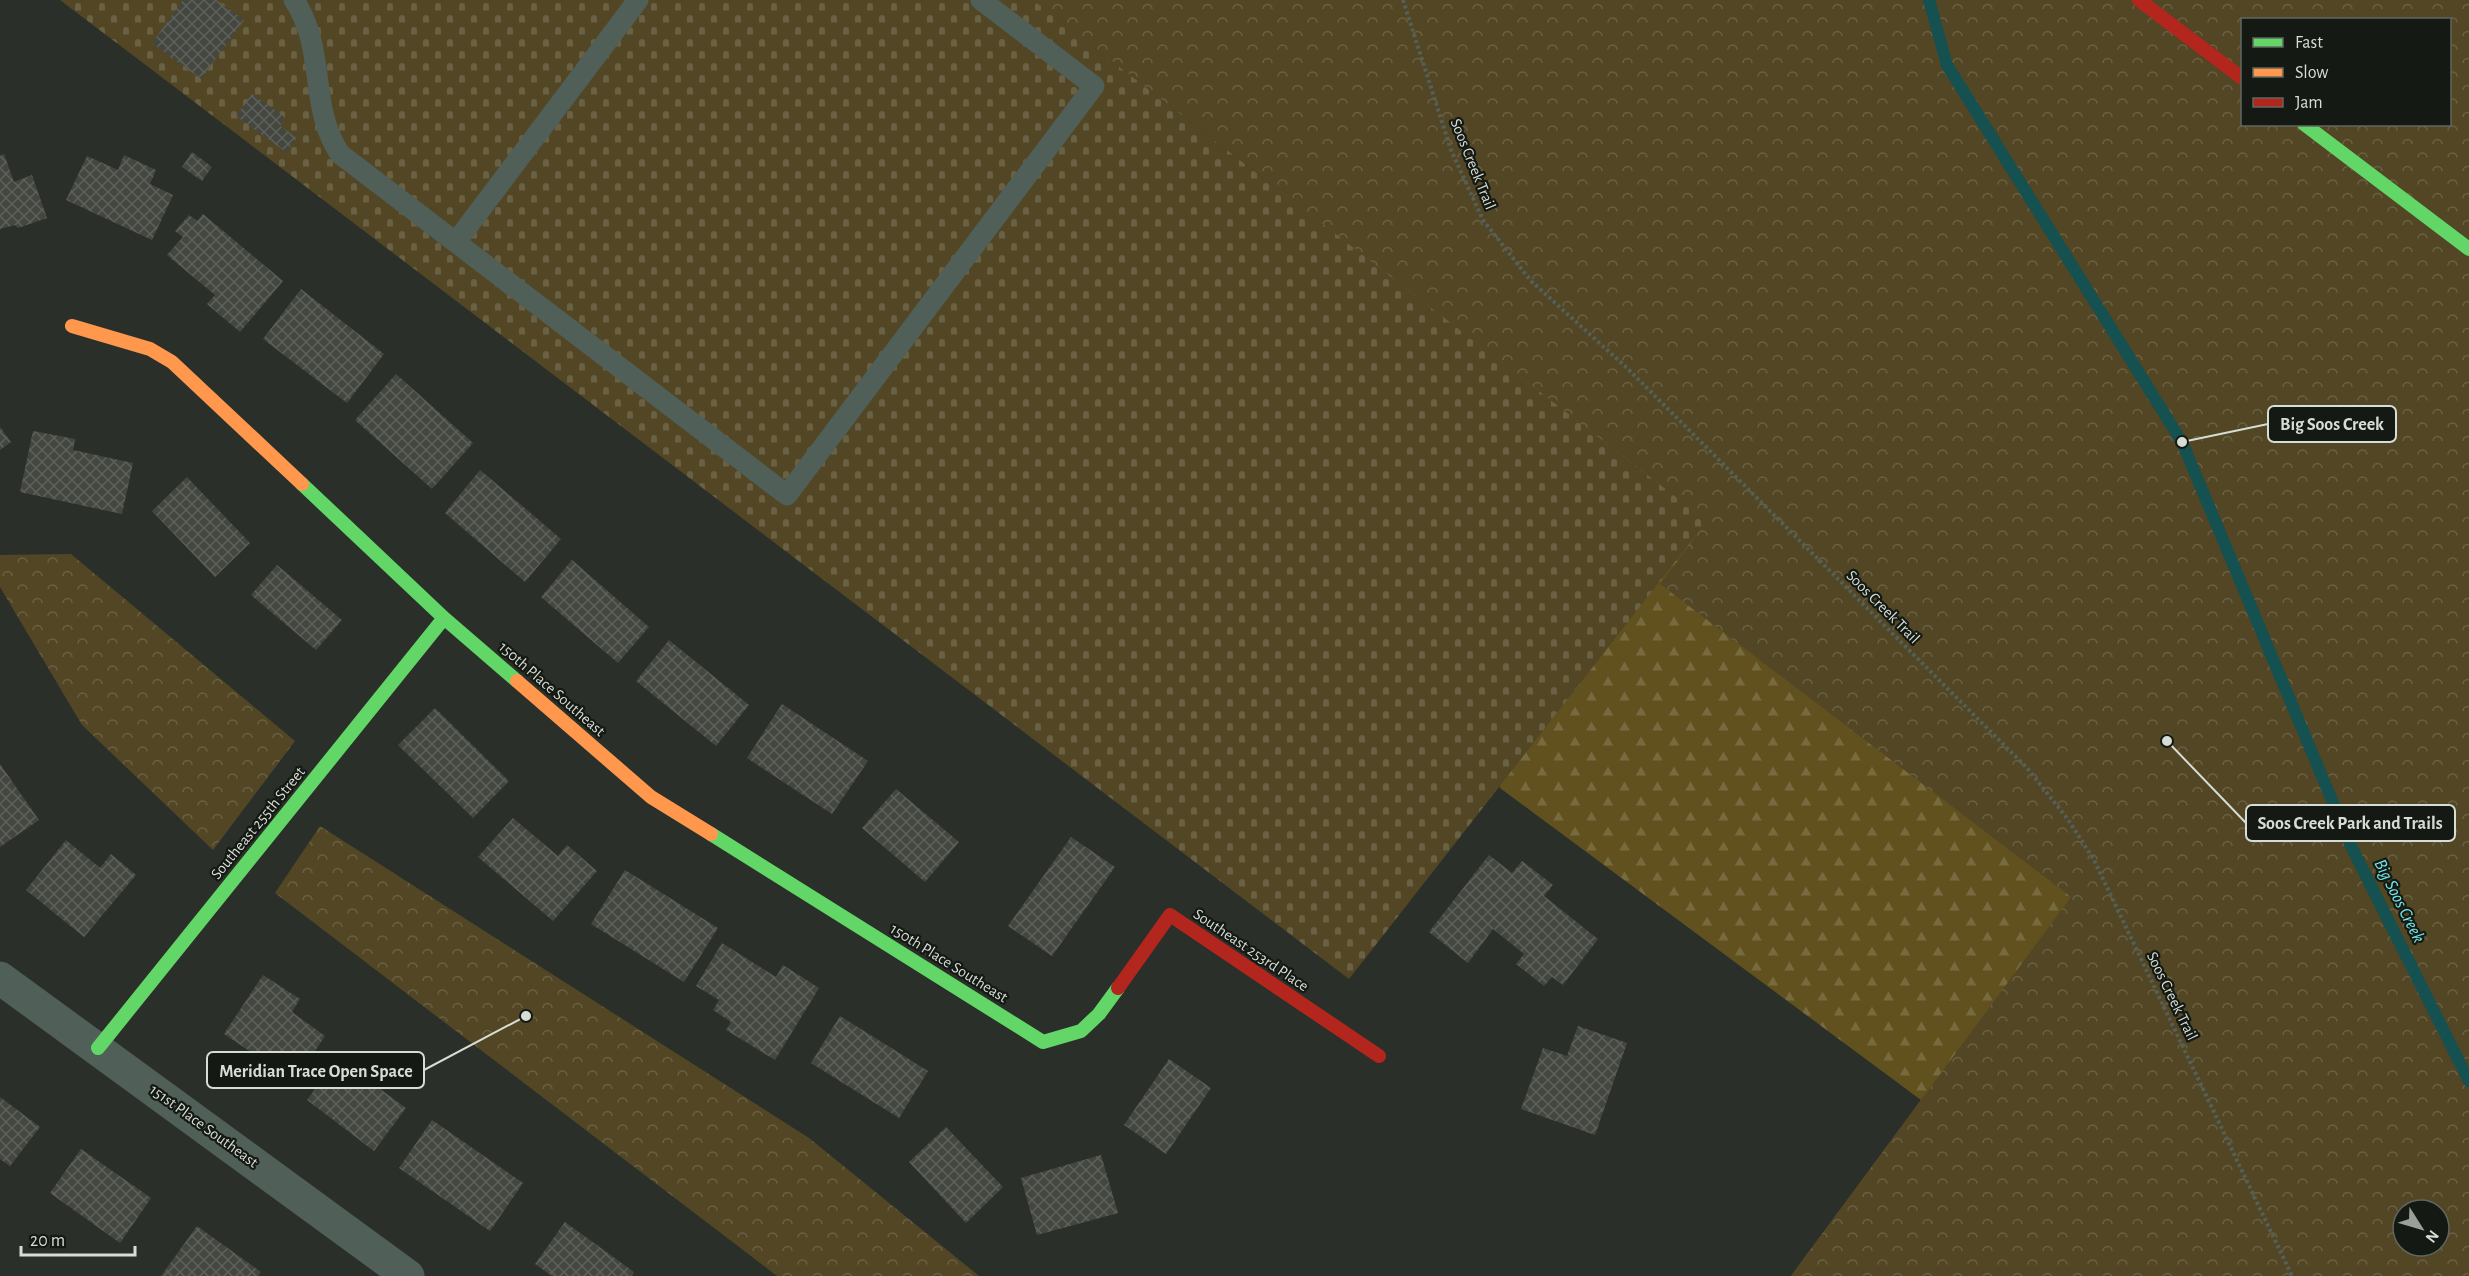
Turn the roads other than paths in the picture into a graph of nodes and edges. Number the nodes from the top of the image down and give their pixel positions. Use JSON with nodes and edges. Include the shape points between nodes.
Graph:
{"nodes":[{"id":1,"x":294,"y":0,"type":"edge"},
{"id":2,"x":638,"y":0,"type":"edge"},
{"id":3,"x":981,"y":0,"type":"edge"},
{"id":4,"x":2139,"y":0,"type":"edge"},
{"id":5,"x":2241,"y":77,"type":"edge"},
{"id":6,"x":2307,"y":126,"type":"edge"},
{"id":7,"x":456,"y":242,"type":"junction"},
{"id":8,"x":2469,"y":249,"type":"edge"},
{"id":9,"x":72,"y":326,"type":"dead end"},
{"id":10,"x":444,"y":618,"type":"junction"},
{"id":11,"x":0,"y":978,"type":"edge"},
{"id":12,"x":1043,"y":1042,"type":"joint"},
{"id":13,"x":98,"y":1048,"type":"junction"},
{"id":14,"x":1378,"y":1056,"type":"dead end"},
{"id":15,"x":408,"y":1276,"type":"edge"}],
"edges":[{"from":1,"to":7,"type":"lane","via":[[315,48],[322,109],[329,137],[340,154]]},
{"from":2,"to":7,"type":"lane"},
{"from":3,"to":7,"type":"lane","via":[[1095,86],[787,495]]},
{"from":4,"to":5,"type":"street"},
{"from":6,"to":8,"type":"street"},
{"from":9,"to":10,"type":"street","name":"150th Place Southeast","via":[[150,348],[172,362]]},
{"from":10,"to":12,"type":"street","name":"150th Place Southeast","via":[[651,797]]},
{"from":10,"to":13,"type":"street","name":"Southeast 255th Street"},
{"from":11,"to":13,"type":"street","name":"151st Place Southeast"},
{"from":12,"to":14,"type":"street","name":"Southeast 253rd Place","via":[[1080,1031],[1099,1014],[1170,915]]},
{"from":13,"to":15,"type":"street","name":"151st Place Southeast"}]}
